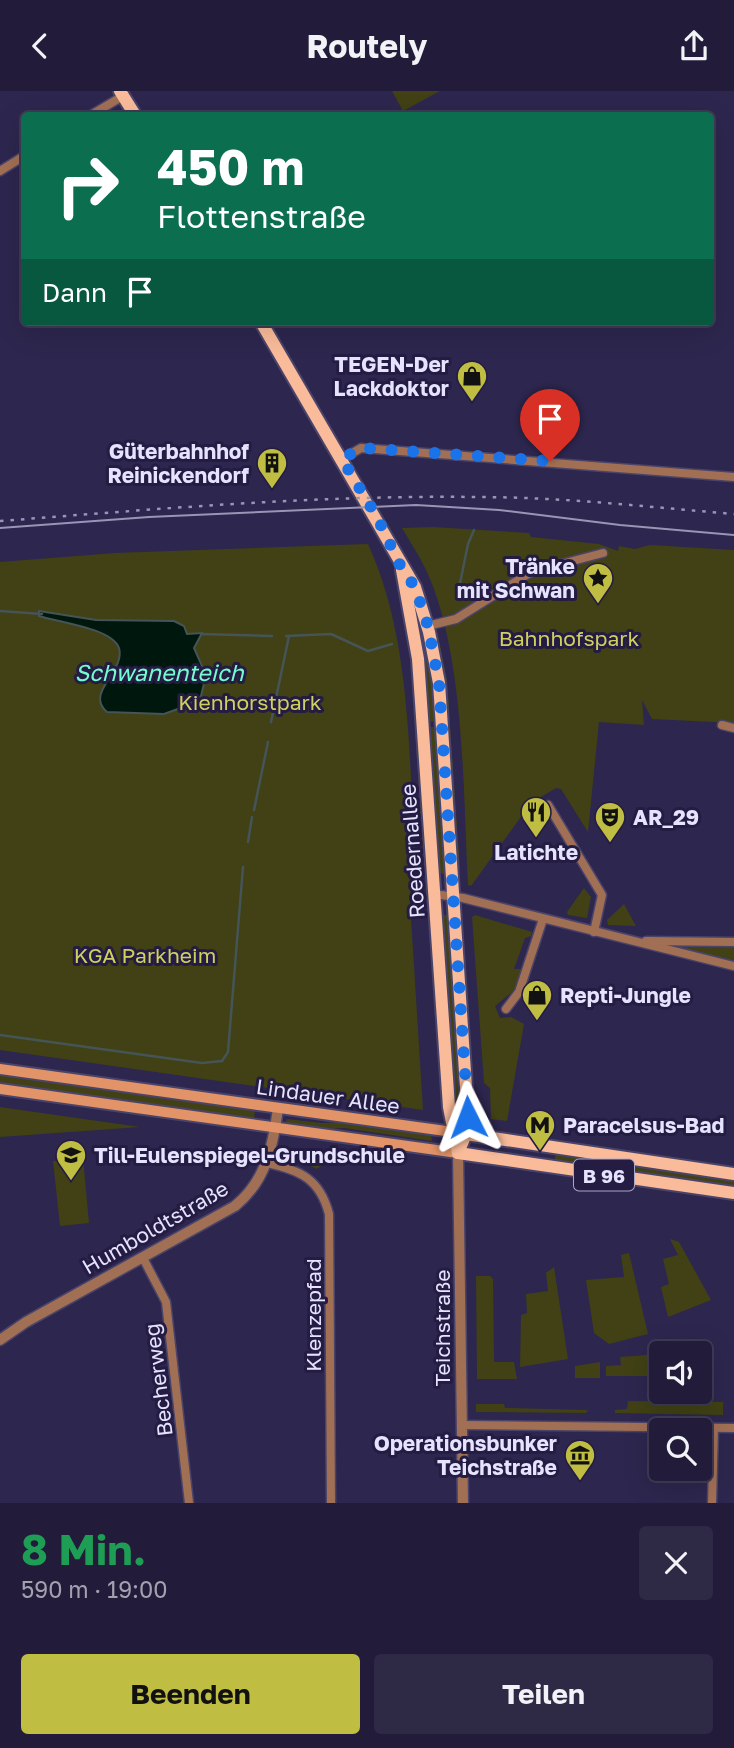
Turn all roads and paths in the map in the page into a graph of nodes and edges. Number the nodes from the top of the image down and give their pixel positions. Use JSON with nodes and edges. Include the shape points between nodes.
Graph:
{"nodes":[{"id":1,"x":122,"y":93,"type":"edge"},
{"id":2,"x":95,"y":112,"type":"edge"},
{"id":3,"x":133,"y":112,"type":"edge"},
{"id":4,"x":21,"y":158,"type":"edge"},
{"id":5,"x":0,"y":171,"type":"edge"},
{"id":6,"x":263,"y":326,"type":"edge"},
{"id":7,"x":342,"y":459,"type":"junction"},
{"id":8,"x":734,"y":477,"type":"edge"},
{"id":9,"x":603,"y":553,"type":"dead end"},
{"id":10,"x":402,"y":569,"type":"junction"},
{"id":11,"x":428,"y":626,"type":"junction"},
{"id":12,"x":722,"y":725,"type":"dead end"},
{"id":13,"x":734,"y":728,"type":"edge"},
{"id":14,"x":548,"y":805,"type":"dead end"},
{"id":15,"x":434,"y":894,"type":"junction"},
{"id":16,"x":454,"y":896,"type":"junction"},
{"id":17,"x":542,"y":919,"type":"junction"},
{"id":18,"x":594,"y":932,"type":"junction"},
{"id":19,"x":633,"y":941,"type":"junction"},
{"id":20,"x":734,"y":941,"type":"edge"},
{"id":21,"x":734,"y":966,"type":"edge"},
{"id":22,"x":506,"y":1009,"type":"dead end"},
{"id":23,"x":0,"y":1069,"type":"edge"},
{"id":24,"x":0,"y":1089,"type":"edge"},
{"id":25,"x":278,"y":1108,"type":"junction"},
{"id":26,"x":275,"y":1128,"type":"junction"},
{"id":27,"x":452,"y":1132,"type":"junction"},
{"id":28,"x":466,"y":1134,"type":"junction"},
{"id":29,"x":457,"y":1153,"type":"junction"},
{"id":30,"x":267,"y":1163,"type":"junction"},
{"id":31,"x":734,"y":1174,"type":"edge"},
{"id":32,"x":734,"y":1193,"type":"edge"},
{"id":33,"x":143,"y":1258,"type":"junction"},
{"id":34,"x":0,"y":1340,"type":"edge"},
{"id":35,"x":462,"y":1425,"type":"junction"},
{"id":36,"x":714,"y":1428,"type":"junction"},
{"id":37,"x":734,"y":1428,"type":"edge"},
{"id":38,"x":189,"y":1503,"type":"edge"},
{"id":39,"x":331,"y":1503,"type":"edge"},
{"id":40,"x":463,"y":1503,"type":"edge"},
{"id":41,"x":712,"y":1503,"type":"edge"}],
"edges":[{"from":1,"to":2,"type":"street"},
{"from":1,"to":3,"type":"main road"},
{"from":4,"to":5,"type":"street"},
{"from":6,"to":7,"type":"main road","name":"Roedernallee"},
{"from":7,"to":8,"type":"street","via":[[361,448]]},
{"from":7,"to":10,"type":"main road","name":"Roedernallee"},
{"from":9,"to":11,"type":"street","via":[[531,572],[456,619]]},
{"from":10,"to":11,"type":"main road","name":"Roedernallee","via":[[415,587]]},
{"from":10,"to":15,"type":"main road","name":"Roedernallee","via":[[418,659]]},
{"from":11,"to":16,"type":"main road","name":"Roedernallee","via":[[439,683]]},
{"from":12,"to":13,"type":"street"},
{"from":14,"to":18,"type":"street","via":[[602,895]]},
{"from":15,"to":16,"type":"street"},
{"from":15,"to":27,"type":"main road","name":"Roedernallee"},
{"from":16,"to":17,"type":"street"},
{"from":16,"to":28,"type":"main road","name":"Roedernallee"},
{"from":17,"to":18,"type":"street"},
{"from":17,"to":22,"type":"street","via":[[519,992]]},
{"from":18,"to":19,"type":"street"},
{"from":19,"to":20,"type":"street"},
{"from":19,"to":21,"type":"street"},
{"from":23,"to":25,"type":"main road","name":"Lindauer Allee"},
{"from":24,"to":26,"type":"main road","name":"Lindauer Allee"},
{"from":25,"to":26,"type":"street","name":"Humboldtstraße"},
{"from":25,"to":27,"type":"main road","name":"Lindauer Allee"},
{"from":26,"to":29,"type":"main road","name":"Lindauer Allee"},
{"from":26,"to":30,"type":"street","name":"Humboldtstraße"},
{"from":27,"to":28,"type":"main road","name":"Lindauer Allee"},
{"from":27,"to":29,"type":"main road","name":"Roedernallee"},
{"from":28,"to":29,"type":"main road"},
{"from":28,"to":31,"type":"main road","name":"Lindauer Allee","number":"B 96"},
{"from":29,"to":32,"type":"main road","name":"Lindauer Allee","number":"B 96"},
{"from":29,"to":35,"type":"street","name":"Teichstraße"},
{"from":30,"to":33,"type":"street","name":"Humboldtstraße","via":[[256,1185],[235,1206]]},
{"from":30,"to":39,"type":"street","name":"Klenzepfad","via":[[293,1168],[311,1178],[324,1196],[328,1214]]},
{"from":33,"to":34,"type":"street","name":"Humboldtstraße"},
{"from":33,"to":38,"type":"street","name":"Becherweg","via":[[166,1302]]},
{"from":35,"to":36,"type":"street"},
{"from":35,"to":40,"type":"street","name":"Teichstraße"},
{"from":36,"to":37,"type":"street"},
{"from":36,"to":41,"type":"street"}]}
